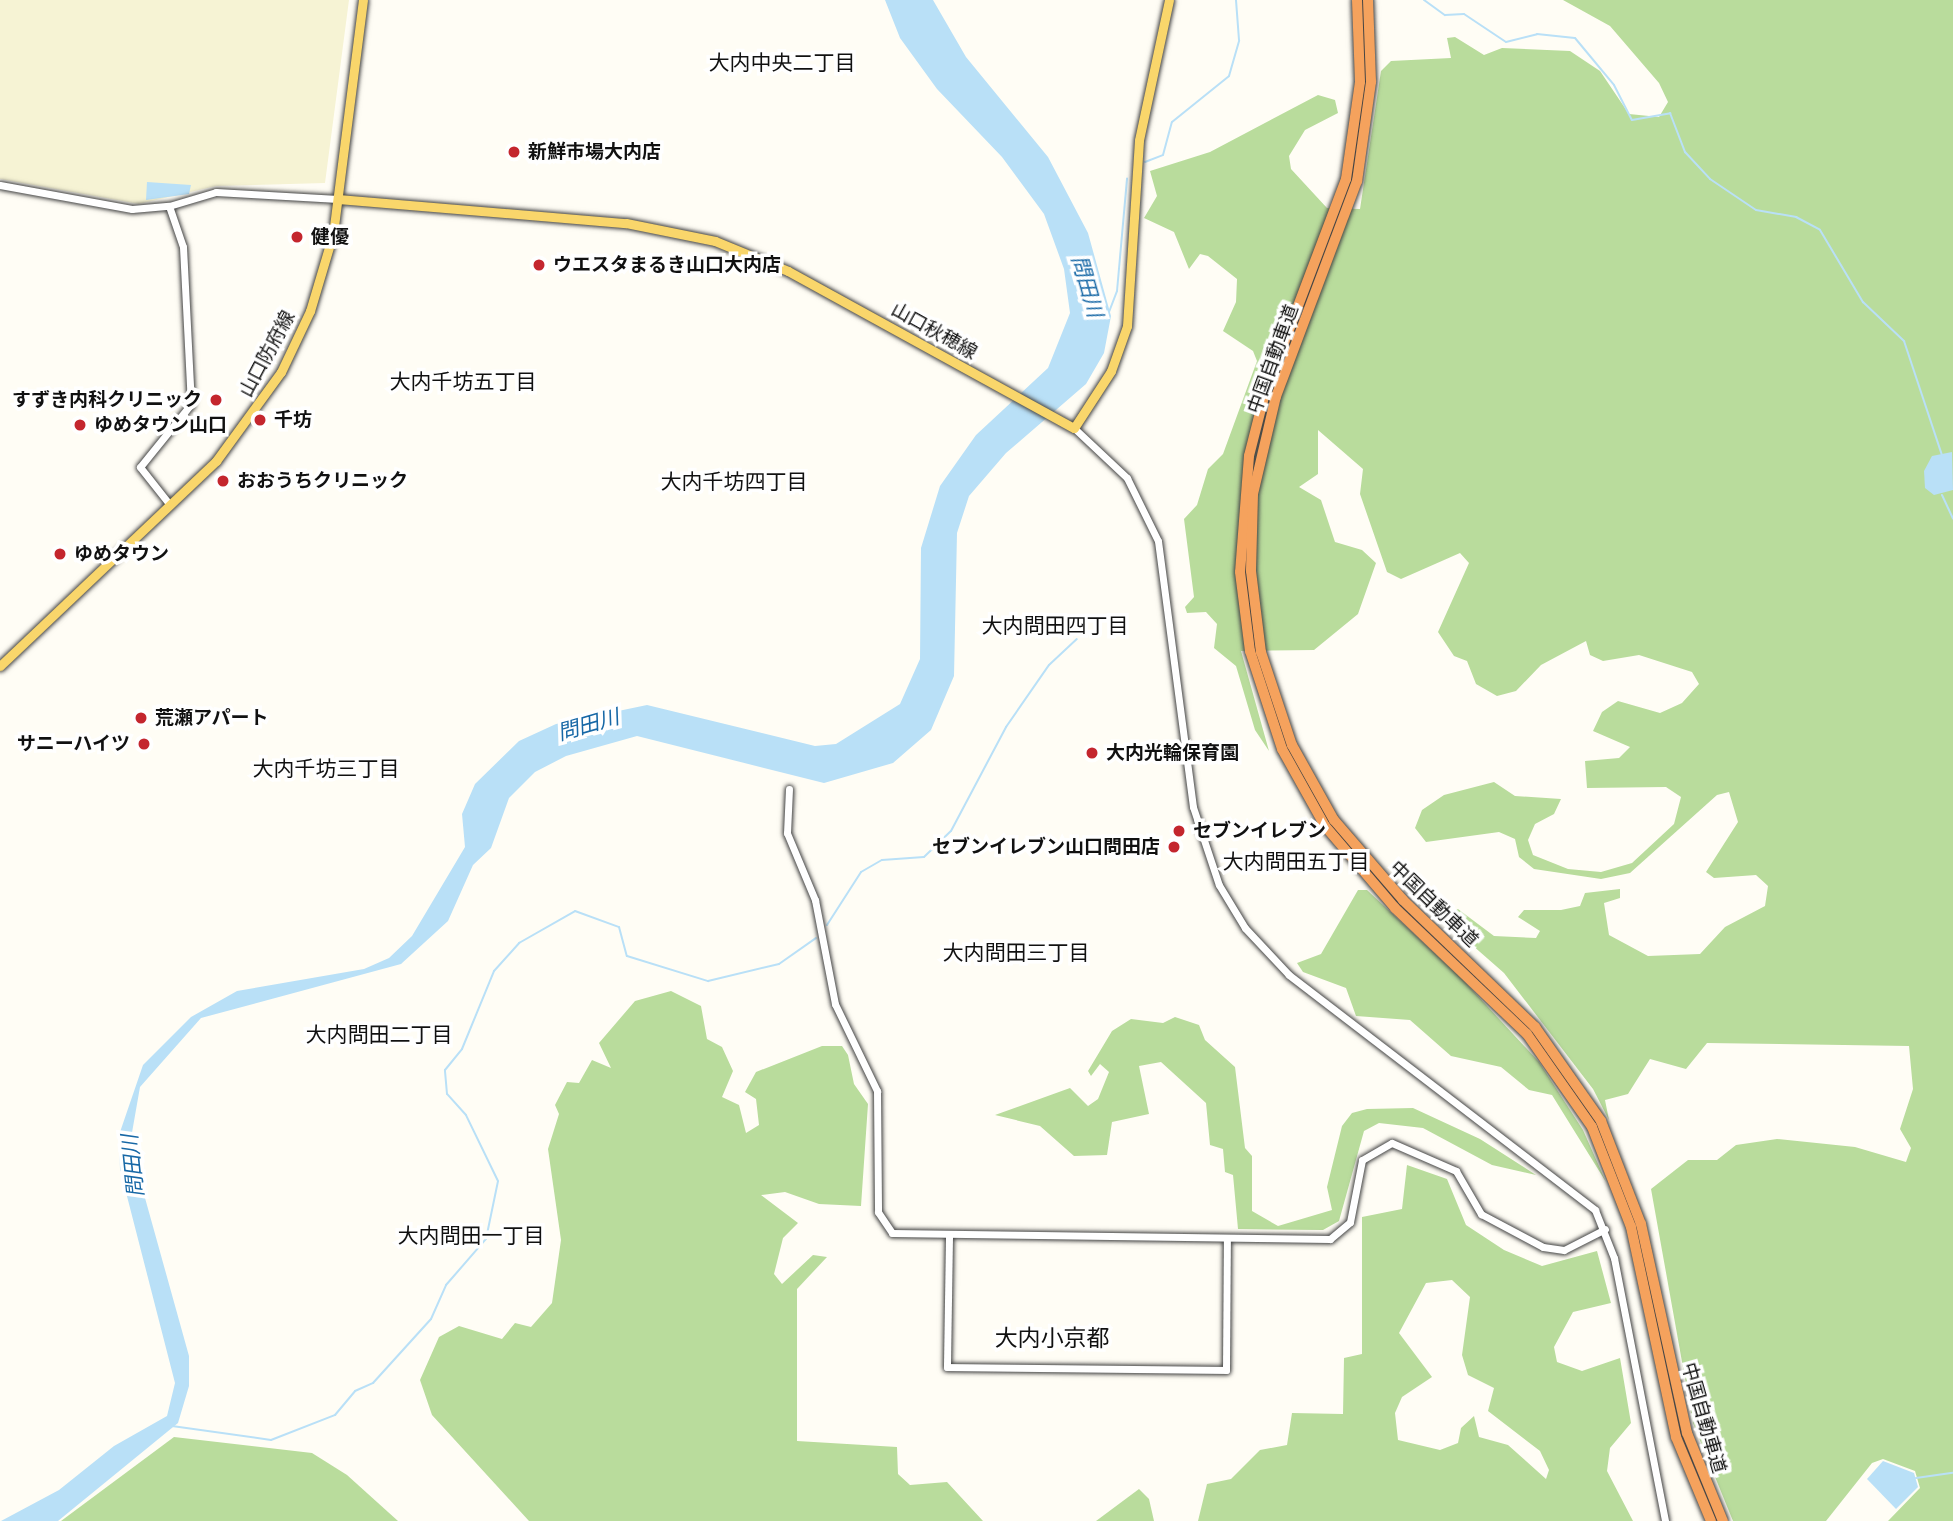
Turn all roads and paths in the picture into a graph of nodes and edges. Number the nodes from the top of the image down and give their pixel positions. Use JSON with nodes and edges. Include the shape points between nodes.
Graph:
{"nodes":[{"id":1,"x":363,"y":0,"type":"edge"},
{"id":2,"x":1170,"y":0,"type":"edge"},
{"id":3,"x":1357,"y":0,"type":"edge"},
{"id":4,"x":1367,"y":0,"type":"edge"},
{"id":5,"x":0,"y":185,"type":"edge"},
{"id":6,"x":338,"y":199,"type":"junction"},
{"id":7,"x":169,"y":206,"type":"junction"},
{"id":8,"x":1074,"y":428,"type":"junction"},
{"id":9,"x":170,"y":505,"type":"junction"},
{"id":10,"x":0,"y":666,"type":"edge"},
{"id":11,"x":789,"y":789,"type":"dead end"},
{"id":12,"x":1605,"y":1230,"type":"junction"},
{"id":13,"x":948,"y":1237,"type":"junction"},
{"id":14,"x":1227,"y":1240,"type":"junction"},
{"id":15,"x":1665,"y":1521,"type":"edge"},
{"id":16,"x":1711,"y":1521,"type":"edge"},
{"id":17,"x":1723,"y":1521,"type":"edge"}],
"edges":[{"from":1,"to":6,"type":"main road","name":"山口防府線"},
{"from":2,"to":8,"type":"main road","via":[[1139,140],[1127,326],[1111,371]]},
{"from":3,"to":16,"type":"highway","name":"中国自動車道","via":[[1360,82],[1346,179],[1265,393],[1247,468],[1240,572],[1250,651],[1282,748],[1325,827],[1395,908],[1527,1034],[1592,1127],[1631,1227],[1676,1437]]},
{"from":4,"to":17,"type":"highway","name":"中国自動車道","via":[[1371,82],[1357,181],[1276,396],[1253,494],[1251,571],[1261,652],[1292,745],[1334,820],[1403,900],[1535,1027],[1601,1121],[1641,1224],[1687,1433]]},
{"from":5,"to":7,"type":"street","via":[[120,207]]},
{"from":6,"to":7,"type":"street","via":[[216,192]]},
{"from":6,"to":8,"type":"main road","name":"山口秋穂線","via":[[626,223],[715,241],[788,271]]},
{"from":6,"to":9,"type":"main road","name":"山口防府線","via":[[322,276],[281,372],[229,447]]},
{"from":7,"to":9,"type":"street","via":[[183,247],[191,404],[140,467]]},
{"from":8,"to":12,"type":"street","via":[[1116,465],[1152,520],[1195,819],[1236,914],[1289,975],[1577,1191]]},
{"from":9,"to":10,"type":"main road","name":"山口防府線"},
{"from":11,"to":13,"type":"street","via":[[787,833],[815,900],[835,1003],[877,1091],[881,1223],[901,1236]]},
{"from":12,"to":14,"type":"street","via":[[1564,1250],[1543,1247],[1481,1214],[1456,1171],[1392,1143],[1362,1160],[1352,1215],[1338,1235]]},
{"from":12,"to":15,"type":"street"},
{"from":13,"to":14,"type":"street"},
{"from":13,"to":14,"type":"street","via":[[947,1367],[1226,1370]]}]}
